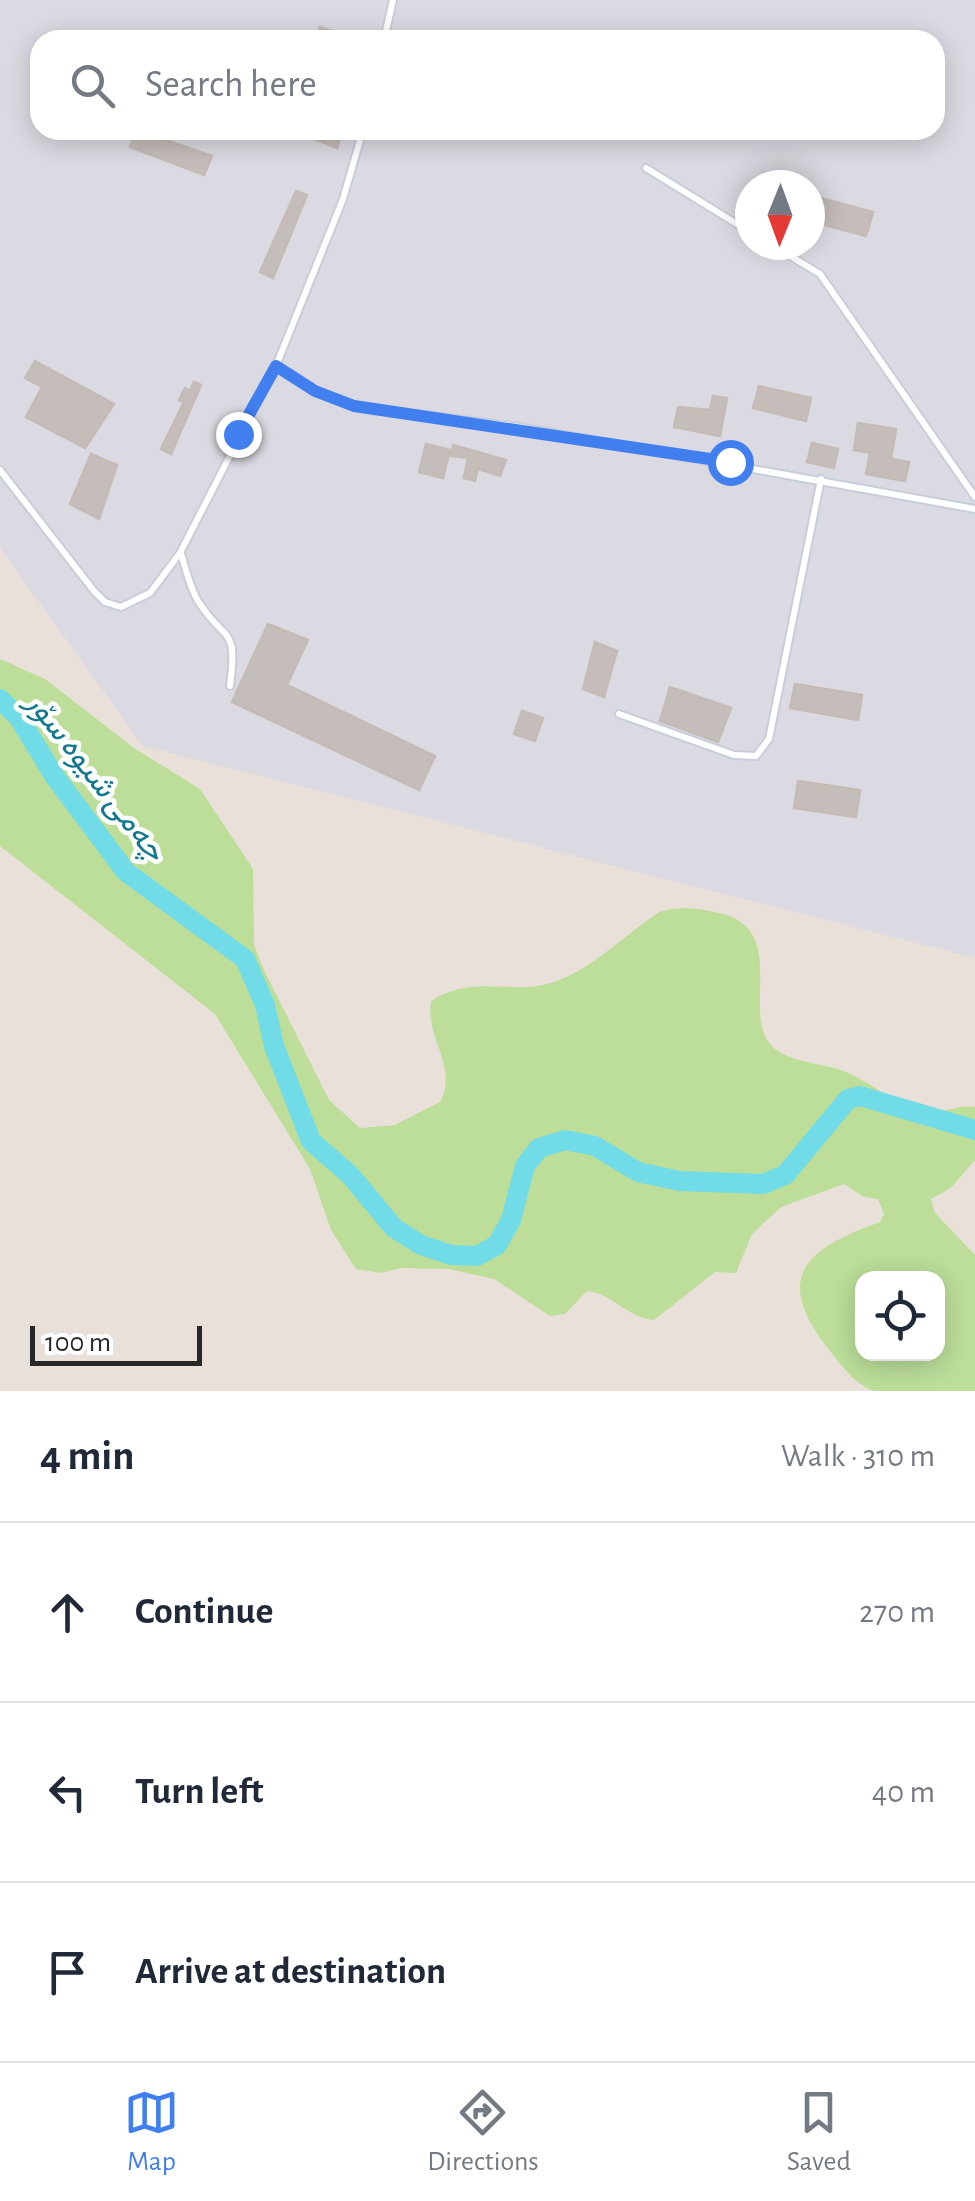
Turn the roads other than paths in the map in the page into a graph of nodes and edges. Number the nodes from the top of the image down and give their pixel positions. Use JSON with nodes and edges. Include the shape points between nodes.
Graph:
{"nodes":[{"id":1,"x":394,"y":0,"type":"edge"},
{"id":2,"x":386,"y":30,"type":"edge"},
{"id":3,"x":360,"y":140,"type":"edge"},
{"id":4,"x":646,"y":168,"type":"dead end"},
{"id":5,"x":735,"y":223,"type":"edge"},
{"id":6,"x":797,"y":260,"type":"edge"},
{"id":7,"x":276,"y":366,"type":"junction"},
{"id":8,"x":0,"y":470,"type":"edge"},
{"id":9,"x":821,"y":479,"type":"junction"},
{"id":10,"x":975,"y":496,"type":"edge"},
{"id":11,"x":975,"y":509,"type":"edge"},
{"id":12,"x":180,"y":553,"type":"junction"},
{"id":13,"x":230,"y":686,"type":"dead end"},
{"id":14,"x":619,"y":714,"type":"dead end"}],
"edges":[{"from":1,"to":2,"type":"lane"},
{"from":3,"to":7,"type":"lane"},
{"from":4,"to":5,"type":"lane"},
{"from":6,"to":10,"type":"lane","via":[[820,274]]},
{"from":7,"to":9,"type":"lane","via":[[354,406]]},
{"from":7,"to":12,"type":"lane"},
{"from":8,"to":12,"type":"lane","via":[[105,602],[121,607],[150,593]]},
{"from":9,"to":11,"type":"lane"},
{"from":9,"to":14,"type":"lane","via":[[768,739],[756,756],[734,755]]},
{"from":12,"to":13,"type":"lane","via":[[198,600],[235,648]]}]}
